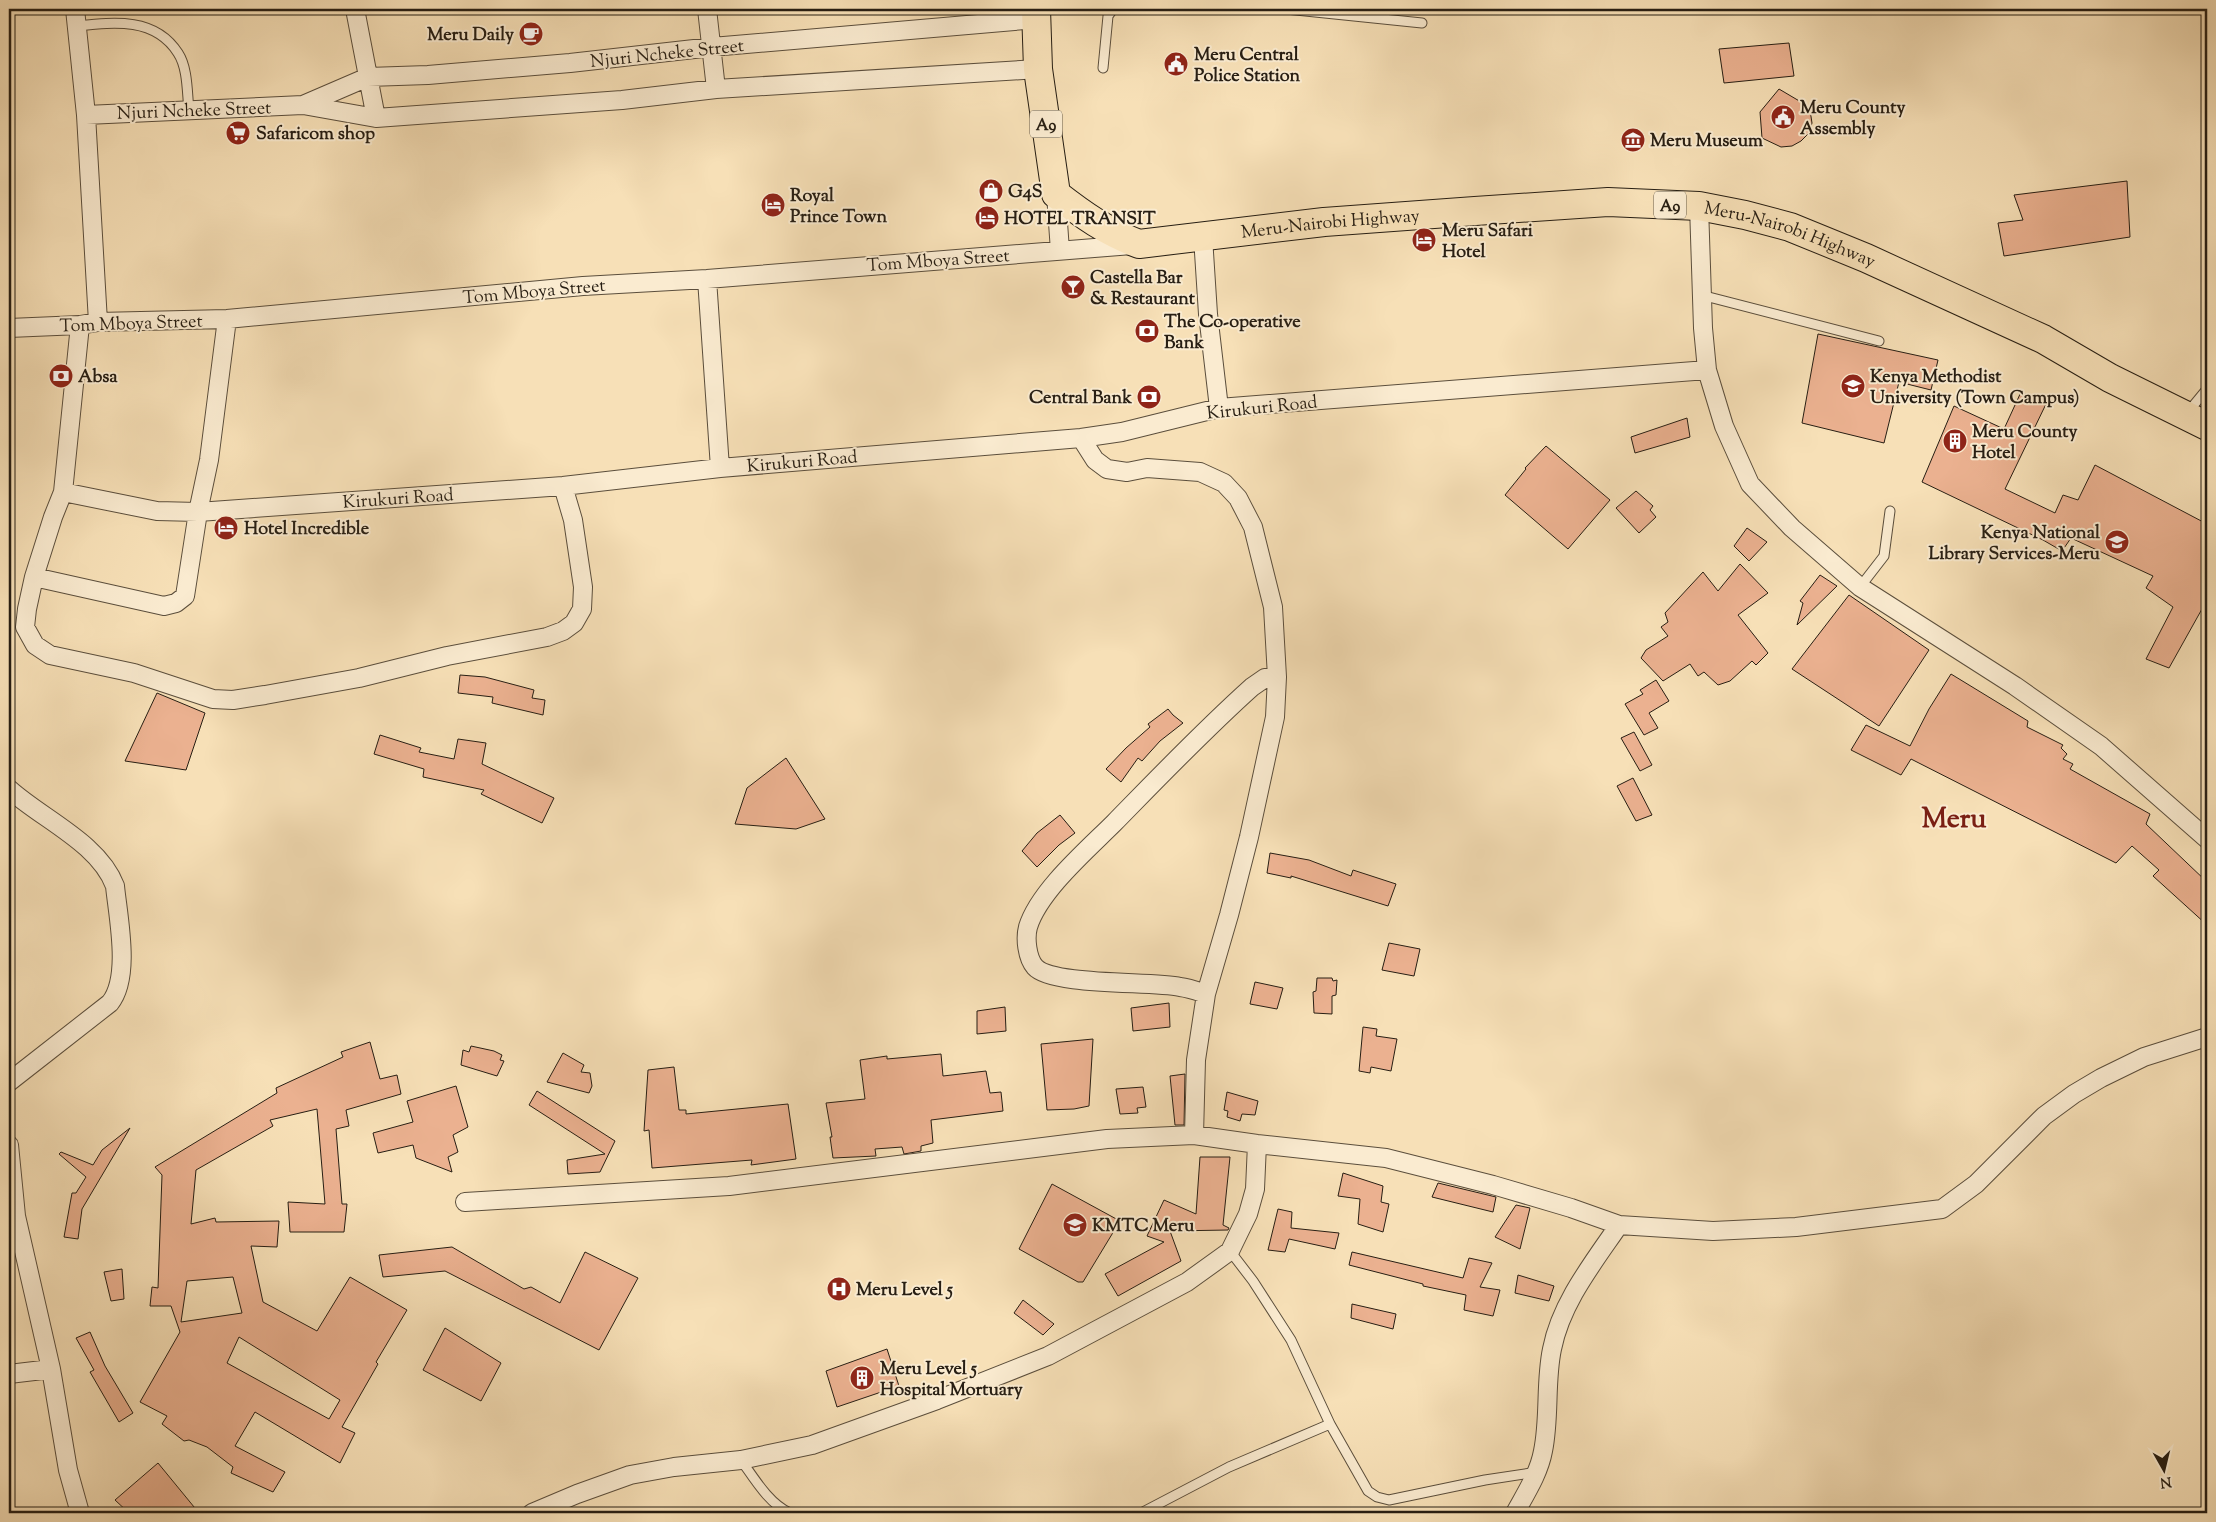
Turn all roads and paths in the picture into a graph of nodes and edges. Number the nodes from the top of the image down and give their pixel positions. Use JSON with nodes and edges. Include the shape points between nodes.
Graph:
{"nodes":[{"id":1,"x":355,"y":9,"type":"edge"},
{"id":2,"x":707,"y":9,"type":"edge"},
{"id":3,"x":1113,"y":9,"type":"edge"},
{"id":4,"x":1286,"y":9,"type":"edge"},
{"id":5,"x":1036,"y":14,"type":"edge"},
{"id":6,"x":76,"y":17,"type":"edge"},
{"id":7,"x":1422,"y":23,"type":"dead end"},
{"id":8,"x":712,"y":47,"type":"junction"},
{"id":9,"x":1103,"y":68,"type":"dead end"},
{"id":10,"x":1038,"y":69,"type":"junction"},
{"id":11,"x":368,"y":77,"type":"junction"},
{"id":12,"x":716,"y":89,"type":"junction"},
{"id":13,"x":303,"y":106,"type":"junction"},
{"id":14,"x":189,"y":110,"type":"junction"},
{"id":15,"x":86,"y":115,"type":"junction"},
{"id":16,"x":376,"y":118,"type":"junction"},
{"id":17,"x":1056,"y":194,"type":"junction"},
{"id":18,"x":1699,"y":206,"type":"junction"},
{"id":19,"x":1203,"y":237,"type":"junction"},
{"id":20,"x":1139,"y":244,"type":"junction"},
{"id":21,"x":1060,"y":250,"type":"junction"},
{"id":22,"x":707,"y":279,"type":"junction"},
{"id":23,"x":1701,"y":295,"type":"junction"},
{"id":24,"x":227,"y":319,"type":"junction"},
{"id":25,"x":98,"y":322,"type":"junction"},
{"id":26,"x":80,"y":325,"type":"junction"},
{"id":27,"x":9,"y":328,"type":"edge"},
{"id":28,"x":1879,"y":340,"type":"dead end"},
{"id":29,"x":1707,"y":370,"type":"junction"},
{"id":30,"x":2207,"y":389,"type":"edge"},
{"id":31,"x":1219,"y":408,"type":"junction"},
{"id":32,"x":2197,"y":420,"type":"edge"},
{"id":33,"x":1081,"y":438,"type":"junction"},
{"id":34,"x":720,"y":468,"type":"junction"},
{"id":35,"x":564,"y":486,"type":"junction"},
{"id":36,"x":63,"y":492,"type":"junction"},
{"id":37,"x":1890,"y":511,"type":"dead end"},
{"id":38,"x":198,"y":512,"type":"junction"},
{"id":39,"x":34,"y":577,"type":"junction"},
{"id":40,"x":1860,"y":586,"type":"junction"},
{"id":41,"x":1277,"y":677,"type":"junction"},
{"id":42,"x":9,"y":789,"type":"edge"},
{"id":43,"x":2207,"y":839,"type":"edge"},
{"id":44,"x":1206,"y":994,"type":"junction"},
{"id":45,"x":2207,"y":1036,"type":"edge"},
{"id":46,"x":9,"y":1082,"type":"edge"},
{"id":47,"x":1194,"y":1135,"type":"junction"},
{"id":48,"x":1257,"y":1144,"type":"junction"},
{"id":49,"x":9,"y":1145,"type":"edge"},
{"id":50,"x":465,"y":1202,"type":"dead end"},
{"id":51,"x":13,"y":1217,"type":"edge"},
{"id":52,"x":1619,"y":1225,"type":"junction"},
{"id":53,"x":1230,"y":1251,"type":"junction"},
{"id":54,"x":51,"y":1369,"type":"junction"},
{"id":55,"x":9,"y":1374,"type":"edge"},
{"id":56,"x":1330,"y":1424,"type":"junction"},
{"id":57,"x":741,"y":1460,"type":"junction"},
{"id":58,"x":1537,"y":1472,"type":"junction"},
{"id":59,"x":80,"y":1513,"type":"edge"},
{"id":60,"x":532,"y":1513,"type":"edge"},
{"id":61,"x":790,"y":1513,"type":"edge"},
{"id":62,"x":1142,"y":1513,"type":"edge"},
{"id":63,"x":1516,"y":1513,"type":"edge"}],
"edges":[{"from":1,"to":11,"type":"street"},
{"from":2,"to":8,"type":"street"},
{"from":3,"to":9,"type":"lane","via":[[1108,16]]},
{"from":4,"to":7,"type":"lane"},
{"from":5,"to":8,"type":"street","name":"Njuri Ncheke Street"},
{"from":5,"to":10,"type":"highway","number":"A9"},
{"from":6,"to":14,"type":"lane","via":[[152,28],[179,54],[185,73]]},
{"from":6,"to":15,"type":"street"},
{"from":8,"to":11,"type":"street","name":"Njuri Ncheke Street","via":[[532,66]]},
{"from":8,"to":12,"type":"street"},
{"from":10,"to":12,"type":"street","name":"Njuri Ncheke Street"},
{"from":10,"to":17,"type":"highway","number":"A9"},
{"from":11,"to":13,"type":"street","name":"Njuri Ncheke Street"},
{"from":11,"to":16,"type":"street"},
{"from":12,"to":16,"type":"street","name":"Njuri Ncheke Street","via":[[622,100]]},
{"from":13,"to":14,"type":"street","name":"Njuri Ncheke Street"},
{"from":13,"to":16,"type":"street","name":"Njuri Ncheke Street"},
{"from":14,"to":15,"type":"street","name":"Njuri Ncheke Street"},
{"from":15,"to":25,"type":"street"},
{"from":17,"to":20,"type":"highway","name":"Meru-Nairobi Highway","number":"A9","via":[[1092,222]]},
{"from":17,"to":21,"type":"street"},
{"from":18,"to":19,"type":"highway","name":"Meru-Nairobi Highway","number":"A9","via":[[1608,202],[1324,222]]},
{"from":18,"to":23,"type":"street"},
{"from":18,"to":32,"type":"highway","name":"Meru-Nairobi Highway","number":"A9","via":[[1790,227],[1866,258],[2043,339],[2110,378]]},
{"from":19,"to":20,"type":"highway","name":"Meru-Nairobi Highway","number":"A9"},
{"from":19,"to":31,"type":"street"},
{"from":20,"to":21,"type":"street","name":"Tom Mboya Street"},
{"from":21,"to":22,"type":"street","name":"Tom Mboya Street"},
{"from":22,"to":24,"type":"street","name":"Tom Mboya Street","via":[[583,286]]},
{"from":22,"to":34,"type":"street"},
{"from":23,"to":28,"type":"lane"},
{"from":23,"to":29,"type":"street"},
{"from":24,"to":25,"type":"street","name":"Tom Mboya Street"},
{"from":24,"to":38,"type":"street","via":[[209,460]]},
{"from":25,"to":26,"type":"street","name":"Tom Mboya Street"},
{"from":26,"to":27,"type":"street","name":"Tom Mboya Street"},
{"from":26,"to":36,"type":"street"},
{"from":29,"to":31,"type":"street","name":"Kirukuri Road"},
{"from":29,"to":40,"type":"street","via":[[1724,426],[1750,484],[1792,528]]},
{"from":30,"to":32,"type":"lane"},
{"from":31,"to":33,"type":"street","name":"Kirukuri Road","via":[[1122,432]]},
{"from":33,"to":34,"type":"street","name":"Kirukuri Road"},
{"from":33,"to":41,"type":"street","via":[[1095,460],[1107,469],[1200,472],[1224,483],[1238,498],[1253,527],[1273,607]]},
{"from":34,"to":35,"type":"street","name":"Kirukuri Road"},
{"from":35,"to":38,"type":"street","name":"Kirukuri Road"},
{"from":35,"to":39,"type":"street","via":[[573,520],[583,587],[582,609],[574,624],[547,637],[447,656],[360,678],[233,700],[213,698],[134,673],[50,656],[35,645],[25,627]]},
{"from":36,"to":38,"type":"street","name":"Kirukuri Road","via":[[157,511]]},
{"from":36,"to":39,"type":"street"},
{"from":37,"to":40,"type":"lane","via":[[1884,556]]},
{"from":38,"to":39,"type":"street","via":[[185,596],[176,603],[164,606]]},
{"from":40,"to":43,"type":"street","via":[[2101,746]]},
{"from":41,"to":44,"type":"street","via":[[1275,717],[1253,819]]},
{"from":41,"to":44,"type":"street","via":[[1265,678],[1252,687],[1179,755],[1065,872],[1028,927],[1029,954],[1035,967],[1049,974],[1180,987]]},
{"from":42,"to":46,"type":"street","via":[[91,852],[110,872],[115,886],[121,976],[116,996],[110,1003]]},
{"from":44,"to":47,"type":"street","via":[[1196,1060]]},
{"from":45,"to":52,"type":"street","via":[[2144,1058],[2074,1094],[2044,1116],[1976,1184],[1942,1208],[1796,1227],[1713,1231]]},
{"from":47,"to":48,"type":"street"},
{"from":47,"to":50,"type":"street","via":[[1107,1139],[729,1186]]},
{"from":48,"to":52,"type":"street","via":[[1386,1158],[1493,1185]]},
{"from":48,"to":53,"type":"street","via":[[1254,1189],[1248,1214]]},
{"from":49,"to":51,"type":"street"},
{"from":51,"to":54,"type":"street"},
{"from":52,"to":58,"type":"street","via":[[1566,1309],[1552,1347],[1544,1451]]},
{"from":53,"to":56,"type":"lane","via":[[1291,1340]]},
{"from":53,"to":57,"type":"street","via":[[1187,1282],[1048,1356],[812,1444]]},
{"from":54,"to":55,"type":"street"},
{"from":54,"to":59,"type":"street","via":[[68,1470]]},
{"from":56,"to":58,"type":"lane","via":[[1368,1491],[1389,1500]]},
{"from":56,"to":62,"type":"lane","via":[[1229,1467]]},
{"from":57,"to":60,"type":"street","via":[[630,1475]]},
{"from":57,"to":61,"type":"lane","via":[[767,1494]]},
{"from":58,"to":63,"type":"street"}]}
